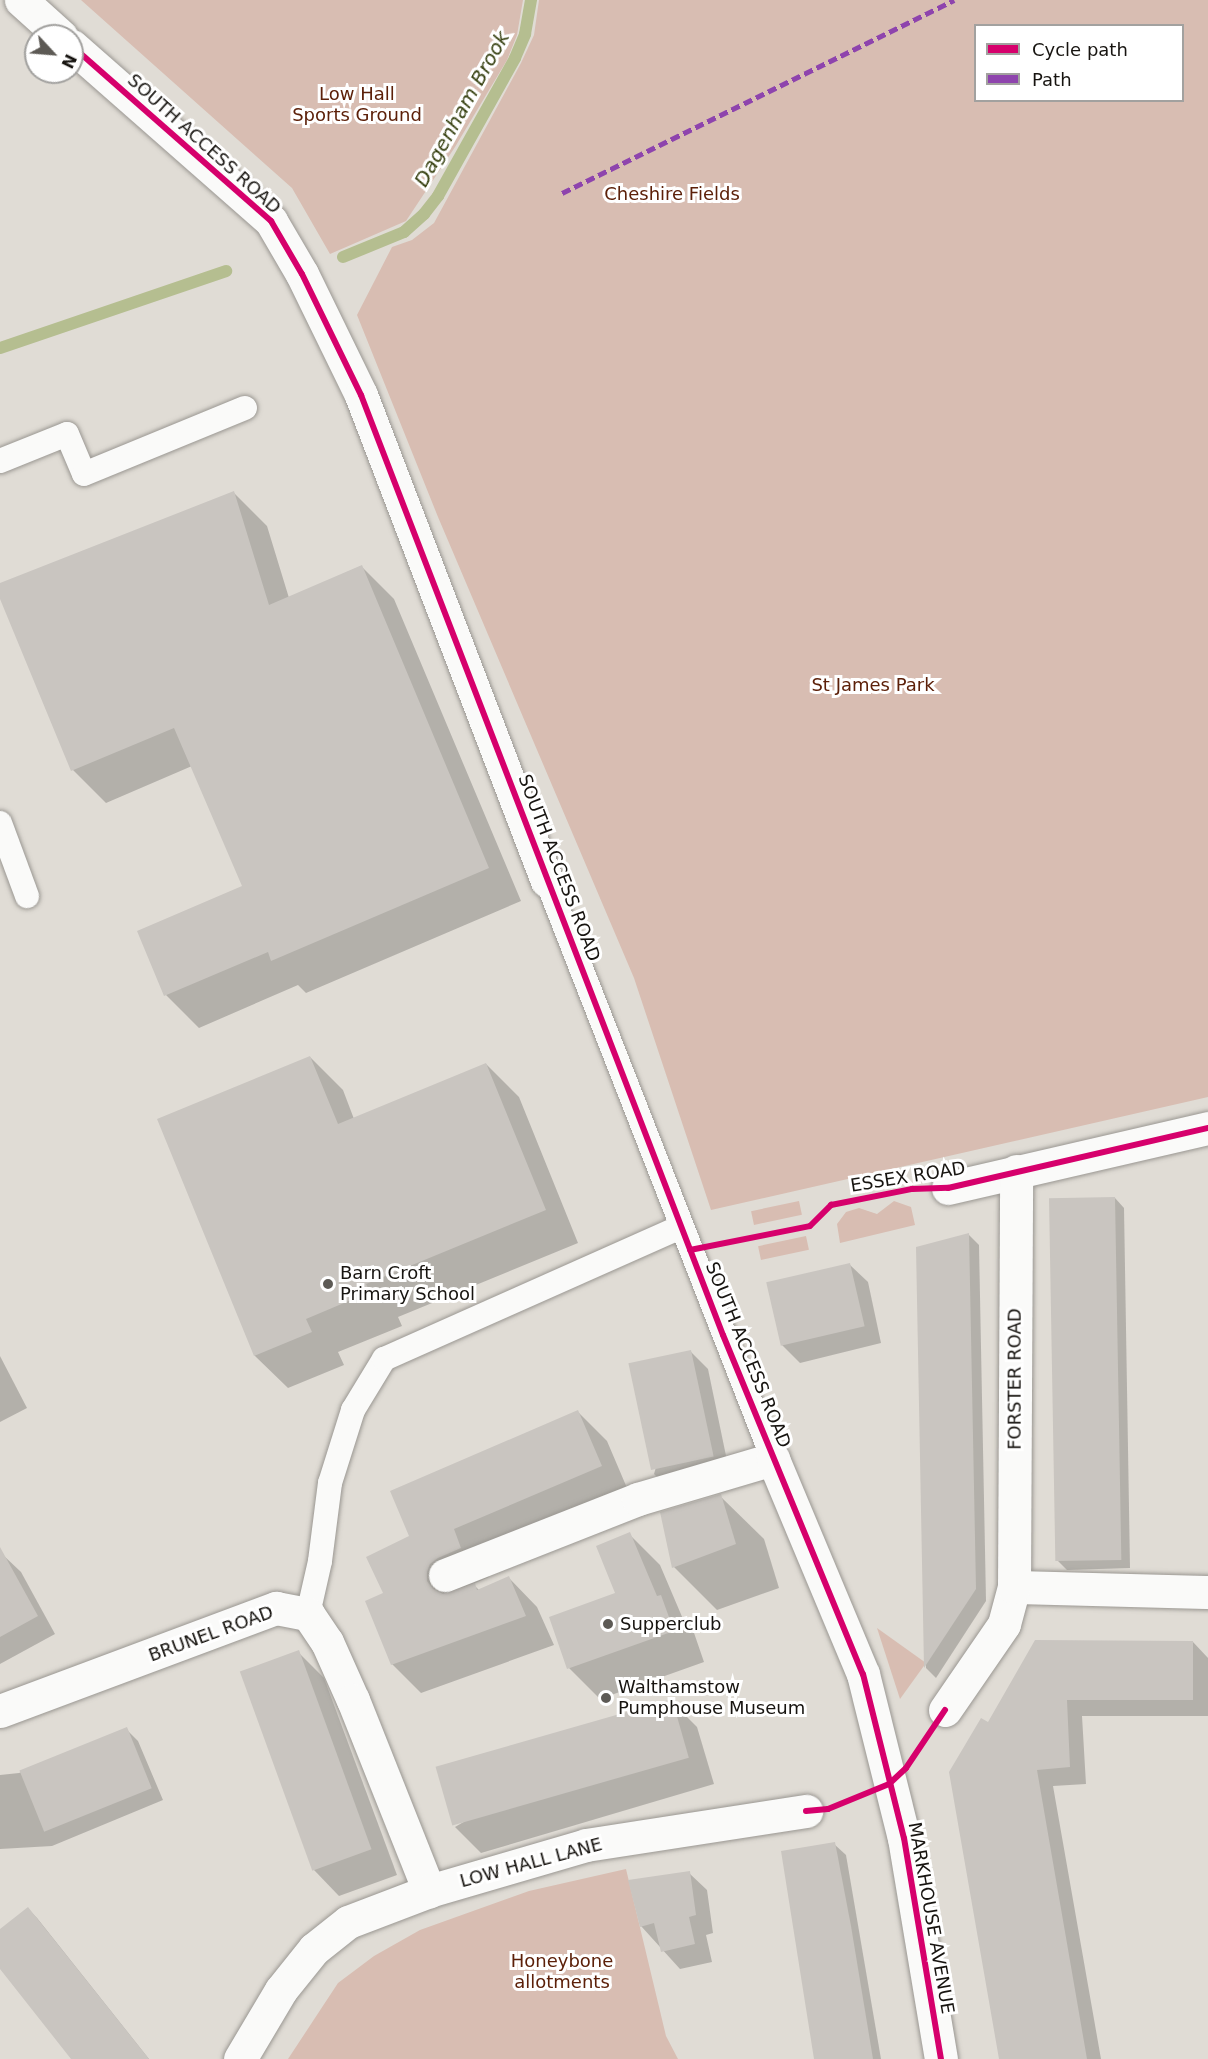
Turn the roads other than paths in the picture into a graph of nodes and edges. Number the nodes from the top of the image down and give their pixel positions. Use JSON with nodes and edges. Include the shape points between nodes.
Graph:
{"nodes":[{"id":1,"x":21,"y":0,"type":"edge"},
{"id":2,"x":48,"y":24,"type":"edge"},
{"id":3,"x":84,"y":57,"type":"edge"},
{"id":4,"x":245,"y":408,"type":"dead end"},
{"id":5,"x":0,"y":461,"type":"edge"},
{"id":6,"x":0,"y":824,"type":"edge"},
{"id":7,"x":547,"y":881,"type":"joint"},
{"id":8,"x":27,"y":896,"type":"dead end"},
{"id":9,"x":1208,"y":1128,"type":"edge"},
{"id":10,"x":1016,"y":1171,"type":"junction"},
{"id":11,"x":948,"y":1188,"type":"dead end"},
{"id":12,"x":681,"y":1227,"type":"junction"},
{"id":13,"x":773,"y":1459,"type":"junction"},
{"id":14,"x":445,"y":1575,"type":"dead end"},
{"id":15,"x":1014,"y":1587,"type":"junction"},
{"id":16,"x":1208,"y":1592,"type":"edge"},
{"id":17,"x":308,"y":1614,"type":"junction"},
{"id":18,"x":945,"y":1710,"type":"dead end"},
{"id":19,"x":0,"y":1711,"type":"edge"},
{"id":20,"x":889,"y":1784,"type":"joint"},
{"id":21,"x":806,"y":1811,"type":"dead end"},
{"id":22,"x":429,"y":1891,"type":"junction"},
{"id":23,"x":240,"y":2059,"type":"edge"},
{"id":24,"x":941,"y":2059,"type":"edge"}],
"edges":[{"from":1,"to":2,"type":"street"},
{"from":3,"to":7,"type":"street","name":"SOUTH ACCESS ROAD","via":[[271,221],[302,274],[361,395]]},
{"from":4,"to":5,"type":"lane","via":[[84,474],[67,434]]},
{"from":6,"to":8,"type":"lane"},
{"from":7,"to":12,"type":"lane","name":"SOUTH ACCESS ROAD"},
{"from":9,"to":10,"type":"street","name":"ESSEX ROAD"},
{"from":10,"to":11,"type":"street","name":"ESSEX ROAD"},
{"from":10,"to":15,"type":"street","name":"FORSTER ROAD"},
{"from":12,"to":13,"type":"lane","name":"SOUTH ACCESS ROAD"},
{"from":12,"to":17,"type":"lane","via":[[384,1359],[353,1410],[330,1483],[320,1562]]},
{"from":13,"to":14,"type":"street","via":[[638,1499]]},
{"from":13,"to":20,"type":"street","name":"SOUTH ACCESS ROAD","via":[[863,1674]]},
{"from":15,"to":16,"type":"street"},
{"from":15,"to":18,"type":"street","name":"FORSTER ROAD","via":[[1004,1624]]},
{"from":17,"to":19,"type":"street","name":"BRUNEL ROAD","via":[[276,1608]]},
{"from":17,"to":22,"type":"street","via":[[327,1642],[349,1690]]},
{"from":20,"to":24,"type":"street","name":"MARKHOUSE AVENUE","via":[[904,1838]]},
{"from":21,"to":22,"type":"street","name":"LOW HALL LANE","via":[[586,1845]]},
{"from":22,"to":23,"type":"street","name":"LOW HALL LANE","via":[[348,1922],[314,1949],[281,1990]]}]}
